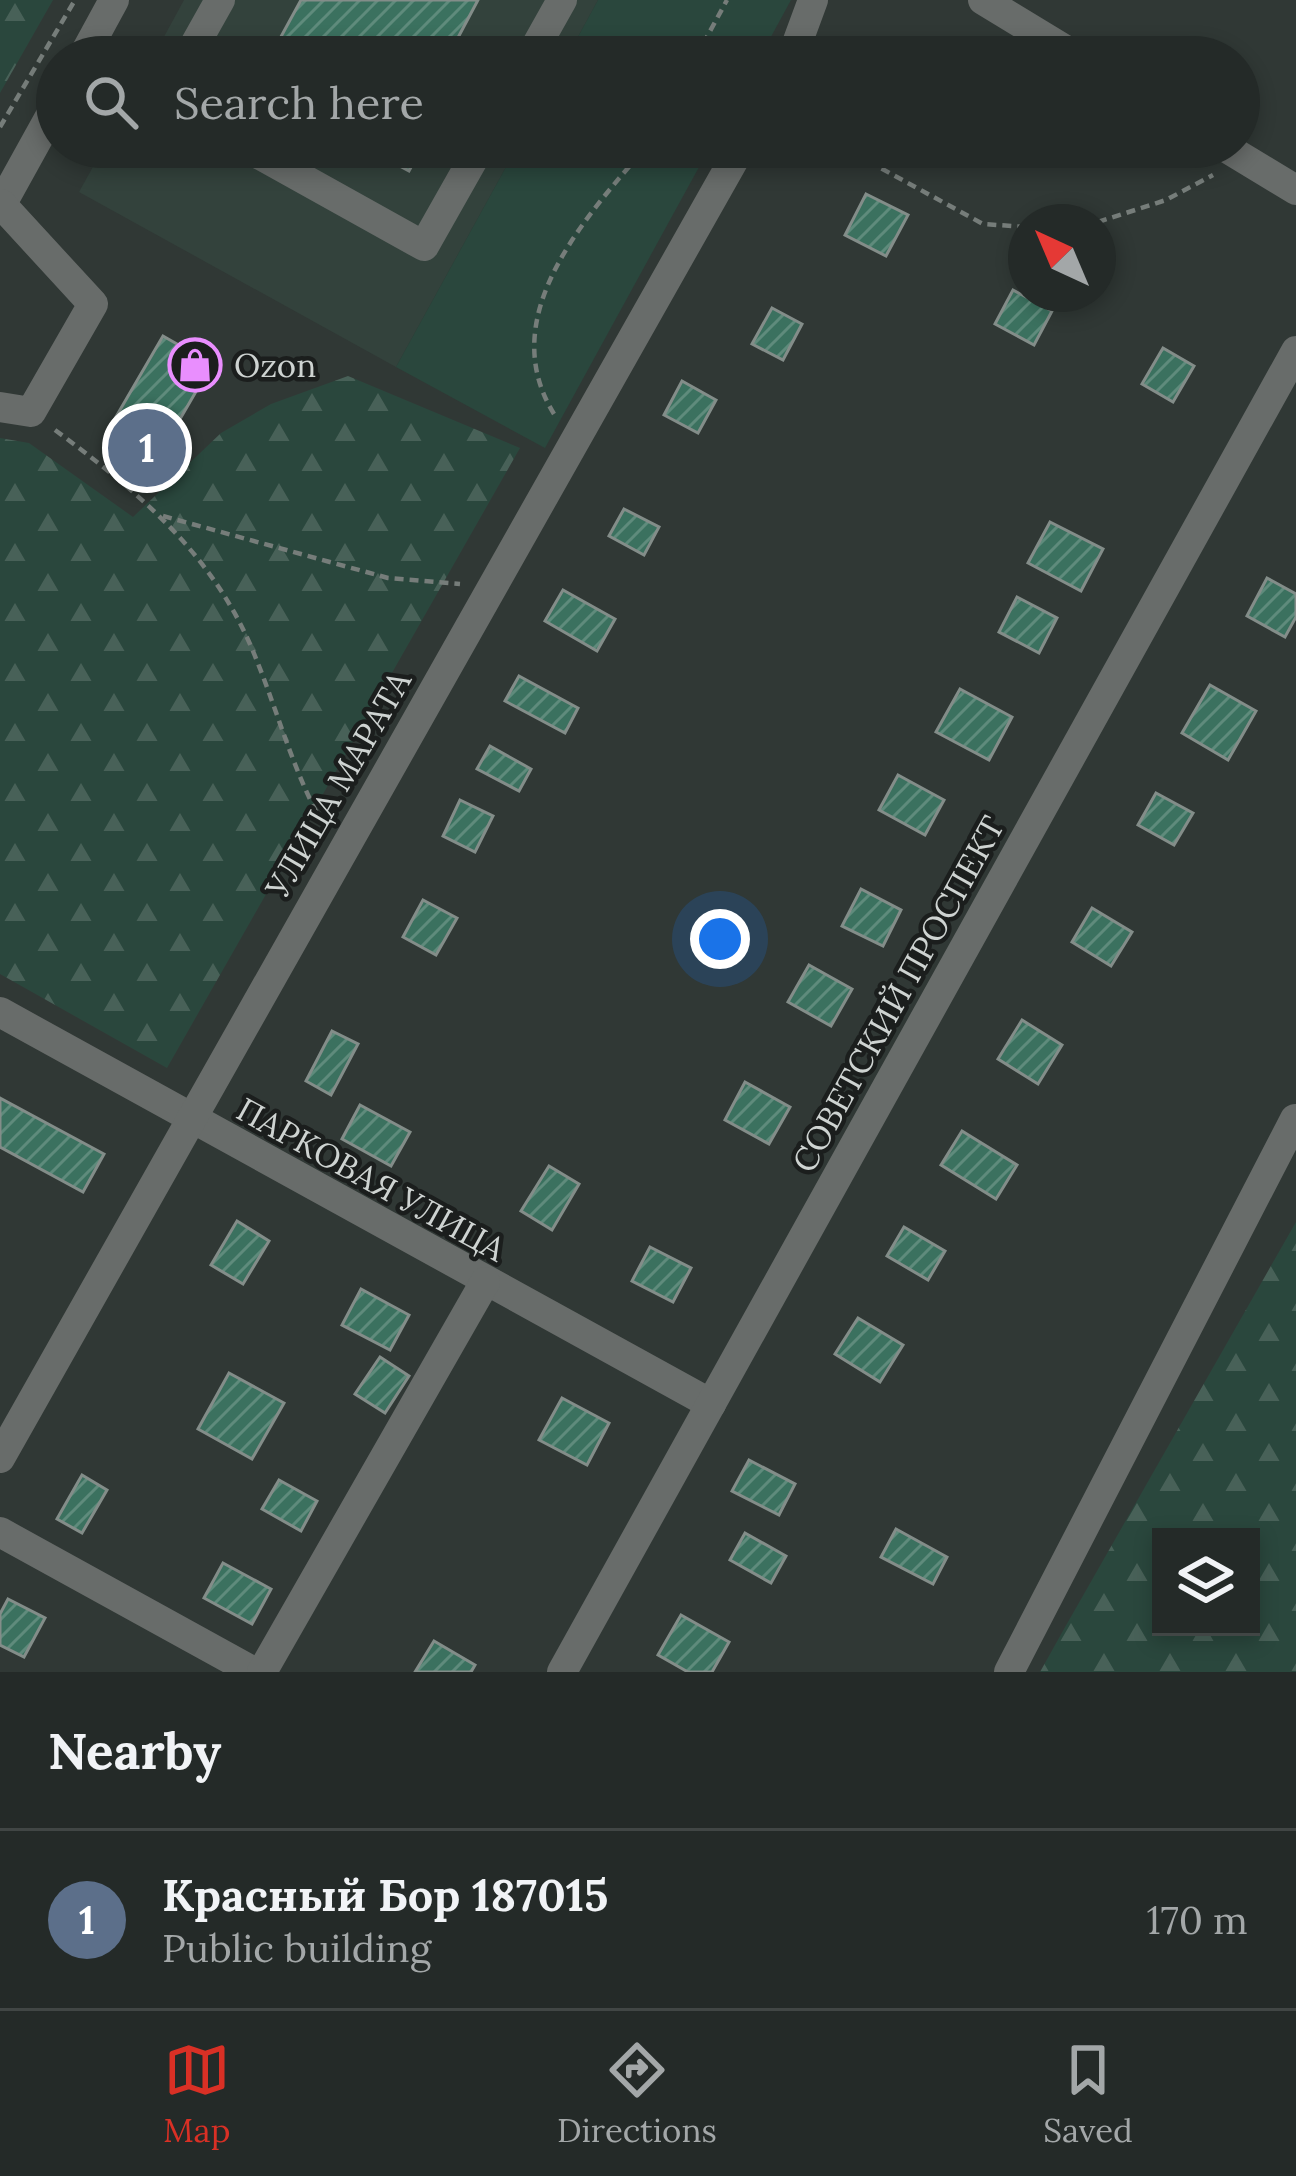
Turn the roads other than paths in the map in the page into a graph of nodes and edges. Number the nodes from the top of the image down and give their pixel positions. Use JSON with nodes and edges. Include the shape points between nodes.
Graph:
{"nodes":[{"id":1,"x":115,"y":0,"type":"edge"},
{"id":2,"x":220,"y":0,"type":"edge"},
{"id":3,"x":562,"y":0,"type":"edge"},
{"id":4,"x":813,"y":0,"type":"edge"},
{"id":5,"x":982,"y":0,"type":"edge"},
{"id":6,"x":95,"y":36,"type":"edge"},
{"id":7,"x":200,"y":36,"type":"edge"},
{"id":8,"x":542,"y":36,"type":"edge"},
{"id":9,"x":800,"y":36,"type":"edge"},
{"id":10,"x":1042,"y":36,"type":"edge"},
{"id":11,"x":36,"y":142,"type":"edge"},
{"id":12,"x":283,"y":168,"type":"edge"},
{"id":13,"x":468,"y":168,"type":"edge"},
{"id":14,"x":729,"y":168,"type":"edge"},
{"id":15,"x":1260,"y":168,"type":"edge"},
{"id":16,"x":1296,"y":190,"type":"edge"},
{"id":17,"x":1,"y":206,"type":"edge"},
{"id":18,"x":1296,"y":351,"type":"edge"},
{"id":19,"x":15,"y":410,"type":"edge"},
{"id":20,"x":0,"y":1012,"type":"edge"},
{"id":21,"x":1295,"y":1119,"type":"edge"},
{"id":22,"x":189,"y":1120,"type":"junction"},
{"id":23,"x":485,"y":1282,"type":"junction"},
{"id":24,"x":711,"y":1404,"type":"junction"},
{"id":25,"x":0,"y":1458,"type":"edge"},
{"id":26,"x":0,"y":1532,"type":"edge"},
{"id":27,"x":258,"y":1672,"type":"edge"},
{"id":28,"x":562,"y":1672,"type":"edge"},
{"id":29,"x":1009,"y":1672,"type":"edge"}],
"edges":[{"from":1,"to":6,"type":"street"},
{"from":2,"to":7,"type":"street"},
{"from":3,"to":8,"type":"street"},
{"from":4,"to":9,"type":"street"},
{"from":5,"to":10,"type":"street"},
{"from":11,"to":17,"type":"street"},
{"from":12,"to":13,"type":"street","via":[[424,247]]},
{"from":14,"to":22,"type":"street","name":"УЛИЦА МАРАТА"},
{"from":15,"to":16,"type":"street"},
{"from":17,"to":19,"type":"street","via":[[93,304]]},
{"from":18,"to":24,"type":"street","name":"СОВЕТСКИЙ ПРОСПЕКТ"},
{"from":20,"to":22,"type":"street","name":"ПАРКОВАЯ УЛИЦА"},
{"from":21,"to":29,"type":"street"},
{"from":22,"to":23,"type":"street","name":"ПАРКОВАЯ УЛИЦА"},
{"from":22,"to":25,"type":"street","name":"УЛИЦА МАРАТА"},
{"from":23,"to":24,"type":"street","name":"ПАРКОВАЯ УЛИЦА"},
{"from":23,"to":27,"type":"street"},
{"from":24,"to":28,"type":"street","name":"СОВЕТСКИЙ ПРОСПЕКТ"},
{"from":26,"to":27,"type":"street"}]}
